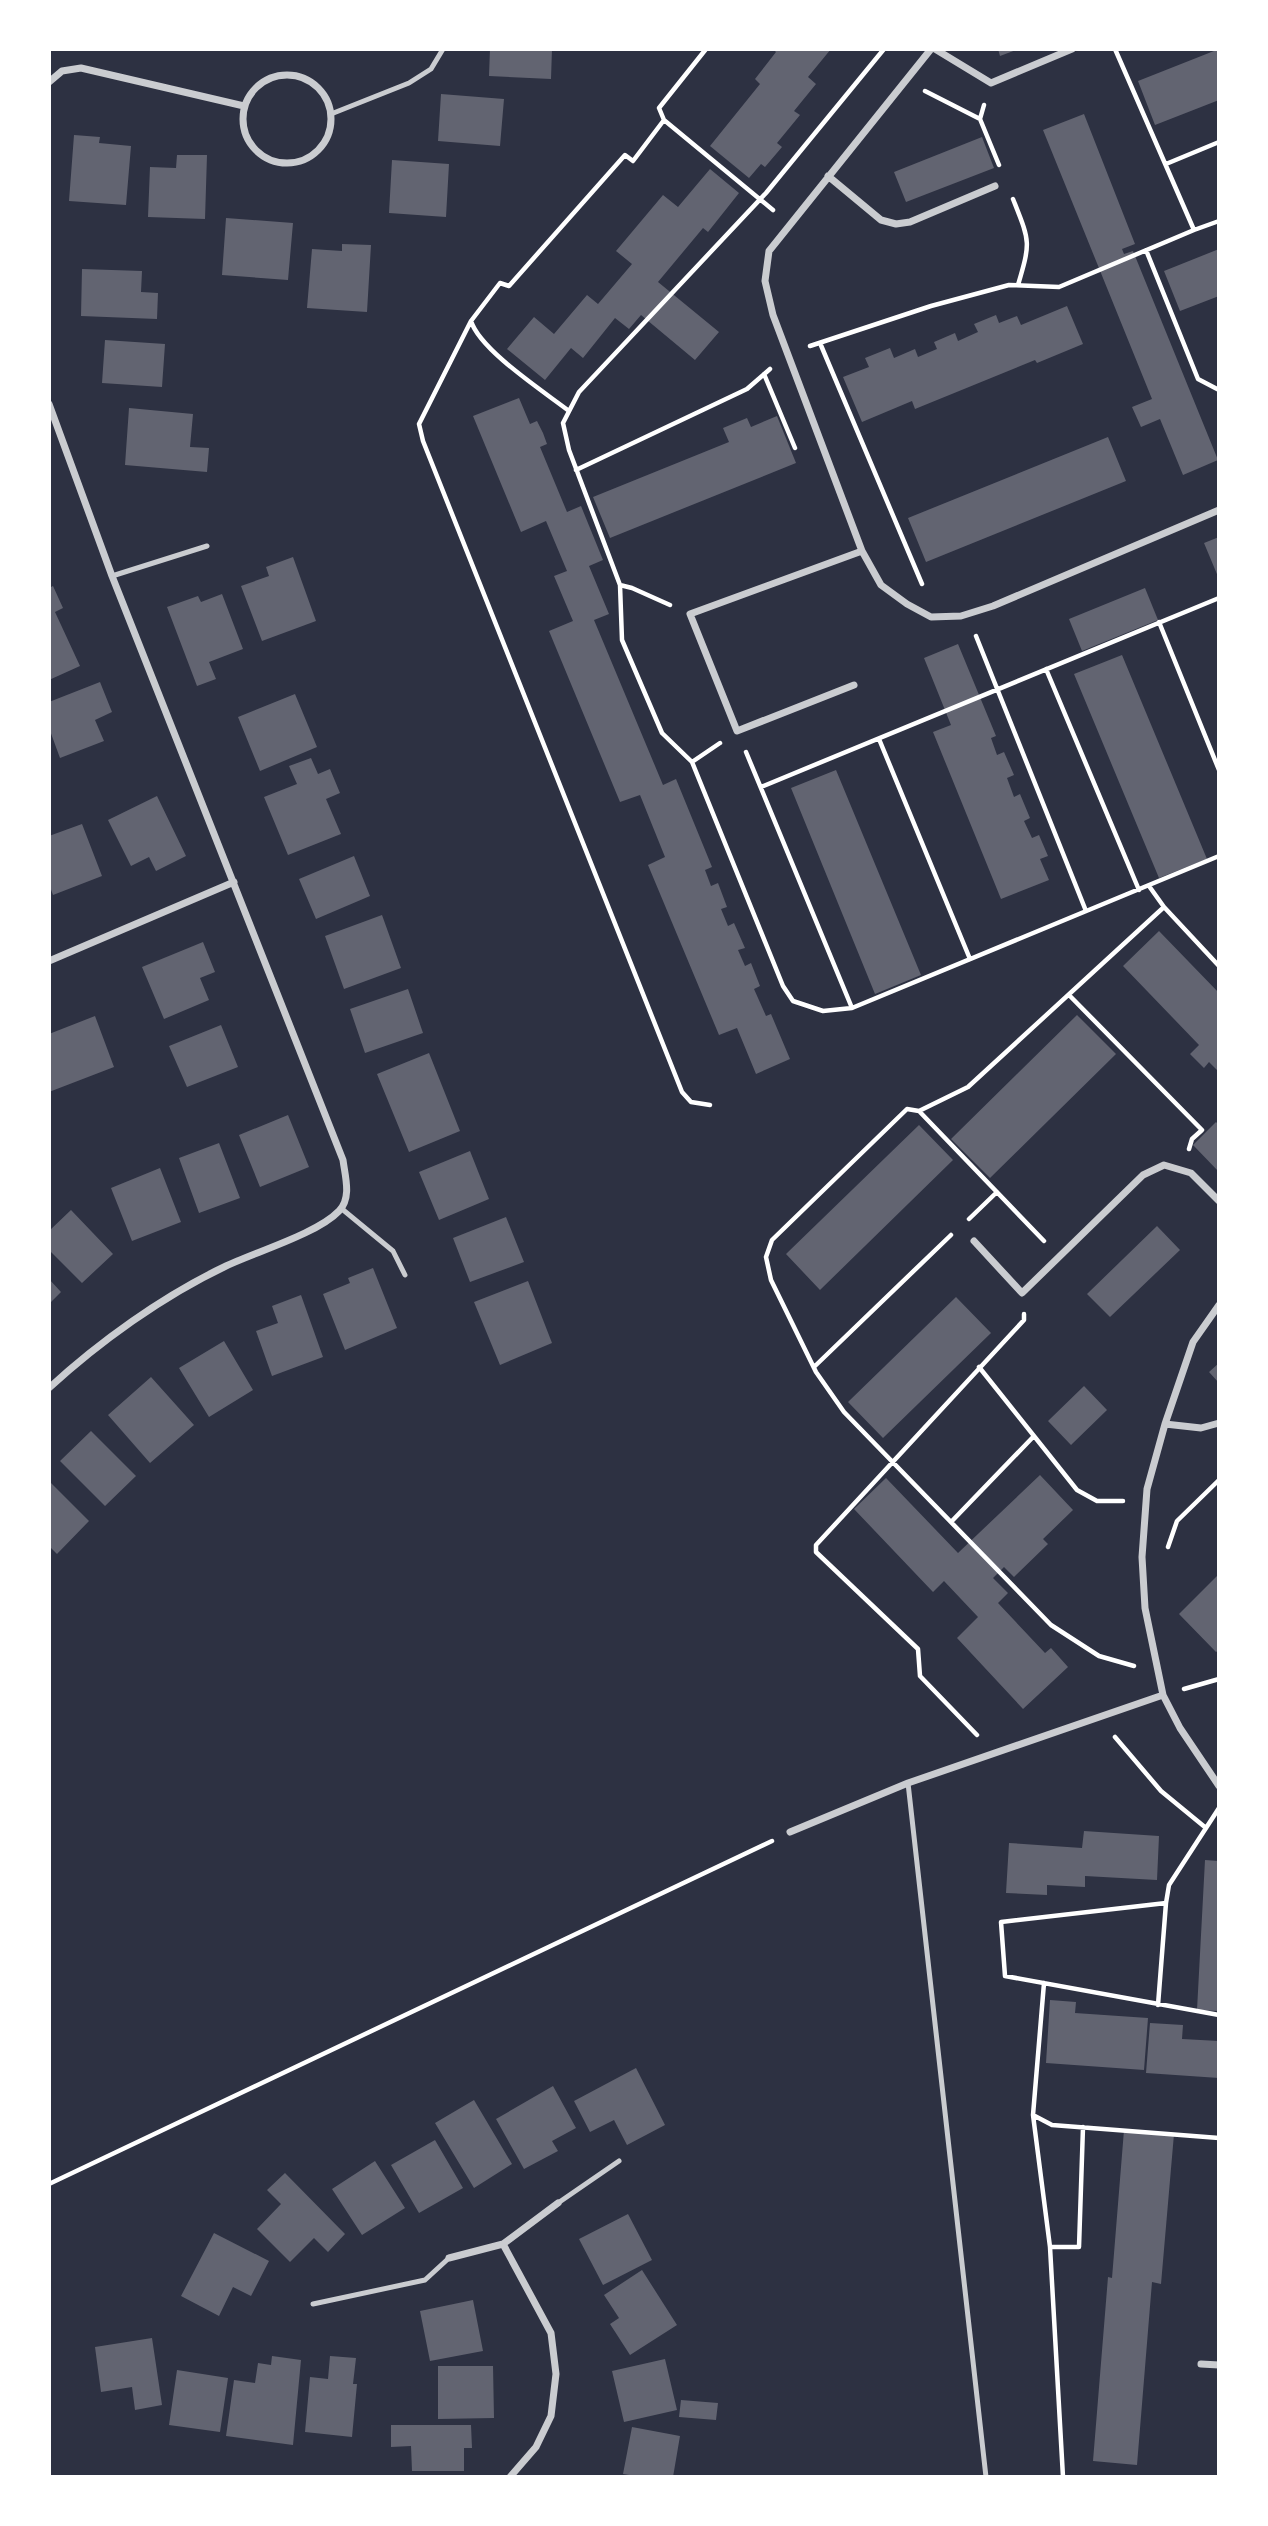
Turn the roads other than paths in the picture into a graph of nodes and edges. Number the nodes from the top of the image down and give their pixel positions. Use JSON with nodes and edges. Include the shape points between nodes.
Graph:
{"nodes":[{"id":1,"x":443,"y":49,"type":"edge"},
{"id":2,"x":933,"y":49,"type":"edge"},
{"id":3,"x":1072,"y":49,"type":"edge"},
{"id":4,"x":49,"y":82,"type":"edge"},
{"id":5,"x":244,"y":106,"type":"junction"},
{"id":6,"x":331,"y":114,"type":"junction"},
{"id":7,"x":828,"y":176,"type":"junction"},
{"id":8,"x":995,"y":186,"type":"dead end"},
{"id":9,"x":49,"y":404,"type":"edge"},
{"id":10,"x":1219,"y":510,"type":"edge"},
{"id":11,"x":207,"y":546,"type":"dead end"},
{"id":12,"x":863,"y":551,"type":"junction"},
{"id":13,"x":112,"y":576,"type":"junction"},
{"id":14,"x":854,"y":685,"type":"dead end"},
{"id":15,"x":234,"y":882,"type":"junction"},
{"id":16,"x":49,"y":961,"type":"edge"},
{"id":17,"x":1219,"y":1201,"type":"edge"},
{"id":18,"x":342,"y":1209,"type":"junction"},
{"id":19,"x":974,"y":1241,"type":"dead end"},
{"id":20,"x":405,"y":1275,"type":"dead end"},
{"id":21,"x":1219,"y":1305,"type":"edge"},
{"id":22,"x":49,"y":1388,"type":"edge"},
{"id":23,"x":1219,"y":1423,"type":"edge"},
{"id":24,"x":1165,"y":1424,"type":"junction"},
{"id":25,"x":1163,"y":1695,"type":"junction"},
{"id":26,"x":908,"y":1783,"type":"junction"},
{"id":27,"x":1219,"y":1786,"type":"edge"},
{"id":28,"x":790,"y":1832,"type":"road end"},
{"id":29,"x":619,"y":2161,"type":"dead end"},
{"id":30,"x":558,"y":2203,"type":"joint"},
{"id":31,"x":503,"y":2245,"type":"junction"},
{"id":32,"x":449,"y":2258,"type":"joint"},
{"id":33,"x":313,"y":2304,"type":"dead end"},
{"id":34,"x":1201,"y":2364,"type":"dead end"},
{"id":35,"x":1219,"y":2365,"type":"edge"},
{"id":36,"x":510,"y":2477,"type":"edge"},
{"id":37,"x":986,"y":2477,"type":"edge"}],
"edges":[{"from":1,"to":6,"type":"lane","via":[[431,69],[409,83]]},
{"from":2,"to":3,"type":"street","via":[[991,83]]},
{"from":2,"to":7,"type":"street"},
{"from":4,"to":5,"type":"street","via":[[62,71],[81,68]]},
{"from":5,"to":6,"type":"street","via":[[261,83],[288,75],[315,85]]},
{"from":5,"to":6,"type":"street","via":[[242,121],[253,149],[279,163],[302,161],[321,149]]},
{"from":7,"to":8,"type":"street","via":[[881,220],[897,225]]},
{"from":7,"to":12,"type":"street","via":[[769,251],[765,281],[773,315]]},
{"from":9,"to":13,"type":"street"},
{"from":10,"to":12,"type":"street","via":[[968,614],[931,617],[907,604],[881,585]]},
{"from":11,"to":13,"type":"lane"},
{"from":12,"to":14,"type":"street","via":[[690,614],[737,731]]},
{"from":13,"to":15,"type":"street"},
{"from":15,"to":16,"type":"street"},
{"from":15,"to":18,"type":"street","via":[[343,1160],[348,1189]]},
{"from":17,"to":19,"type":"street","via":[[1191,1173],[1164,1166],[1143,1175],[1022,1293]]},
{"from":18,"to":20,"type":"lane","via":[[393,1251]]},
{"from":18,"to":22,"type":"street","via":[[326,1223],[223,1268],[141,1314]]},
{"from":21,"to":24,"type":"street","via":[[1193,1342]]},
{"from":23,"to":24,"type":"street","via":[[1201,1428]]},
{"from":24,"to":25,"type":"street","via":[[1147,1489],[1142,1557],[1145,1608]]},
{"from":25,"to":26,"type":"street"},
{"from":25,"to":27,"type":"street"},
{"from":26,"to":28,"type":"street"},
{"from":26,"to":37,"type":"lane"},
{"from":29,"to":30,"type":"lane"},
{"from":30,"to":31,"type":"street"},
{"from":31,"to":32,"type":"street"},
{"from":31,"to":36,"type":"street","via":[[551,2333],[556,2374],[551,2416],[536,2447]]},
{"from":32,"to":33,"type":"lane","via":[[425,2280]]},
{"from":34,"to":35,"type":"street"}]}
